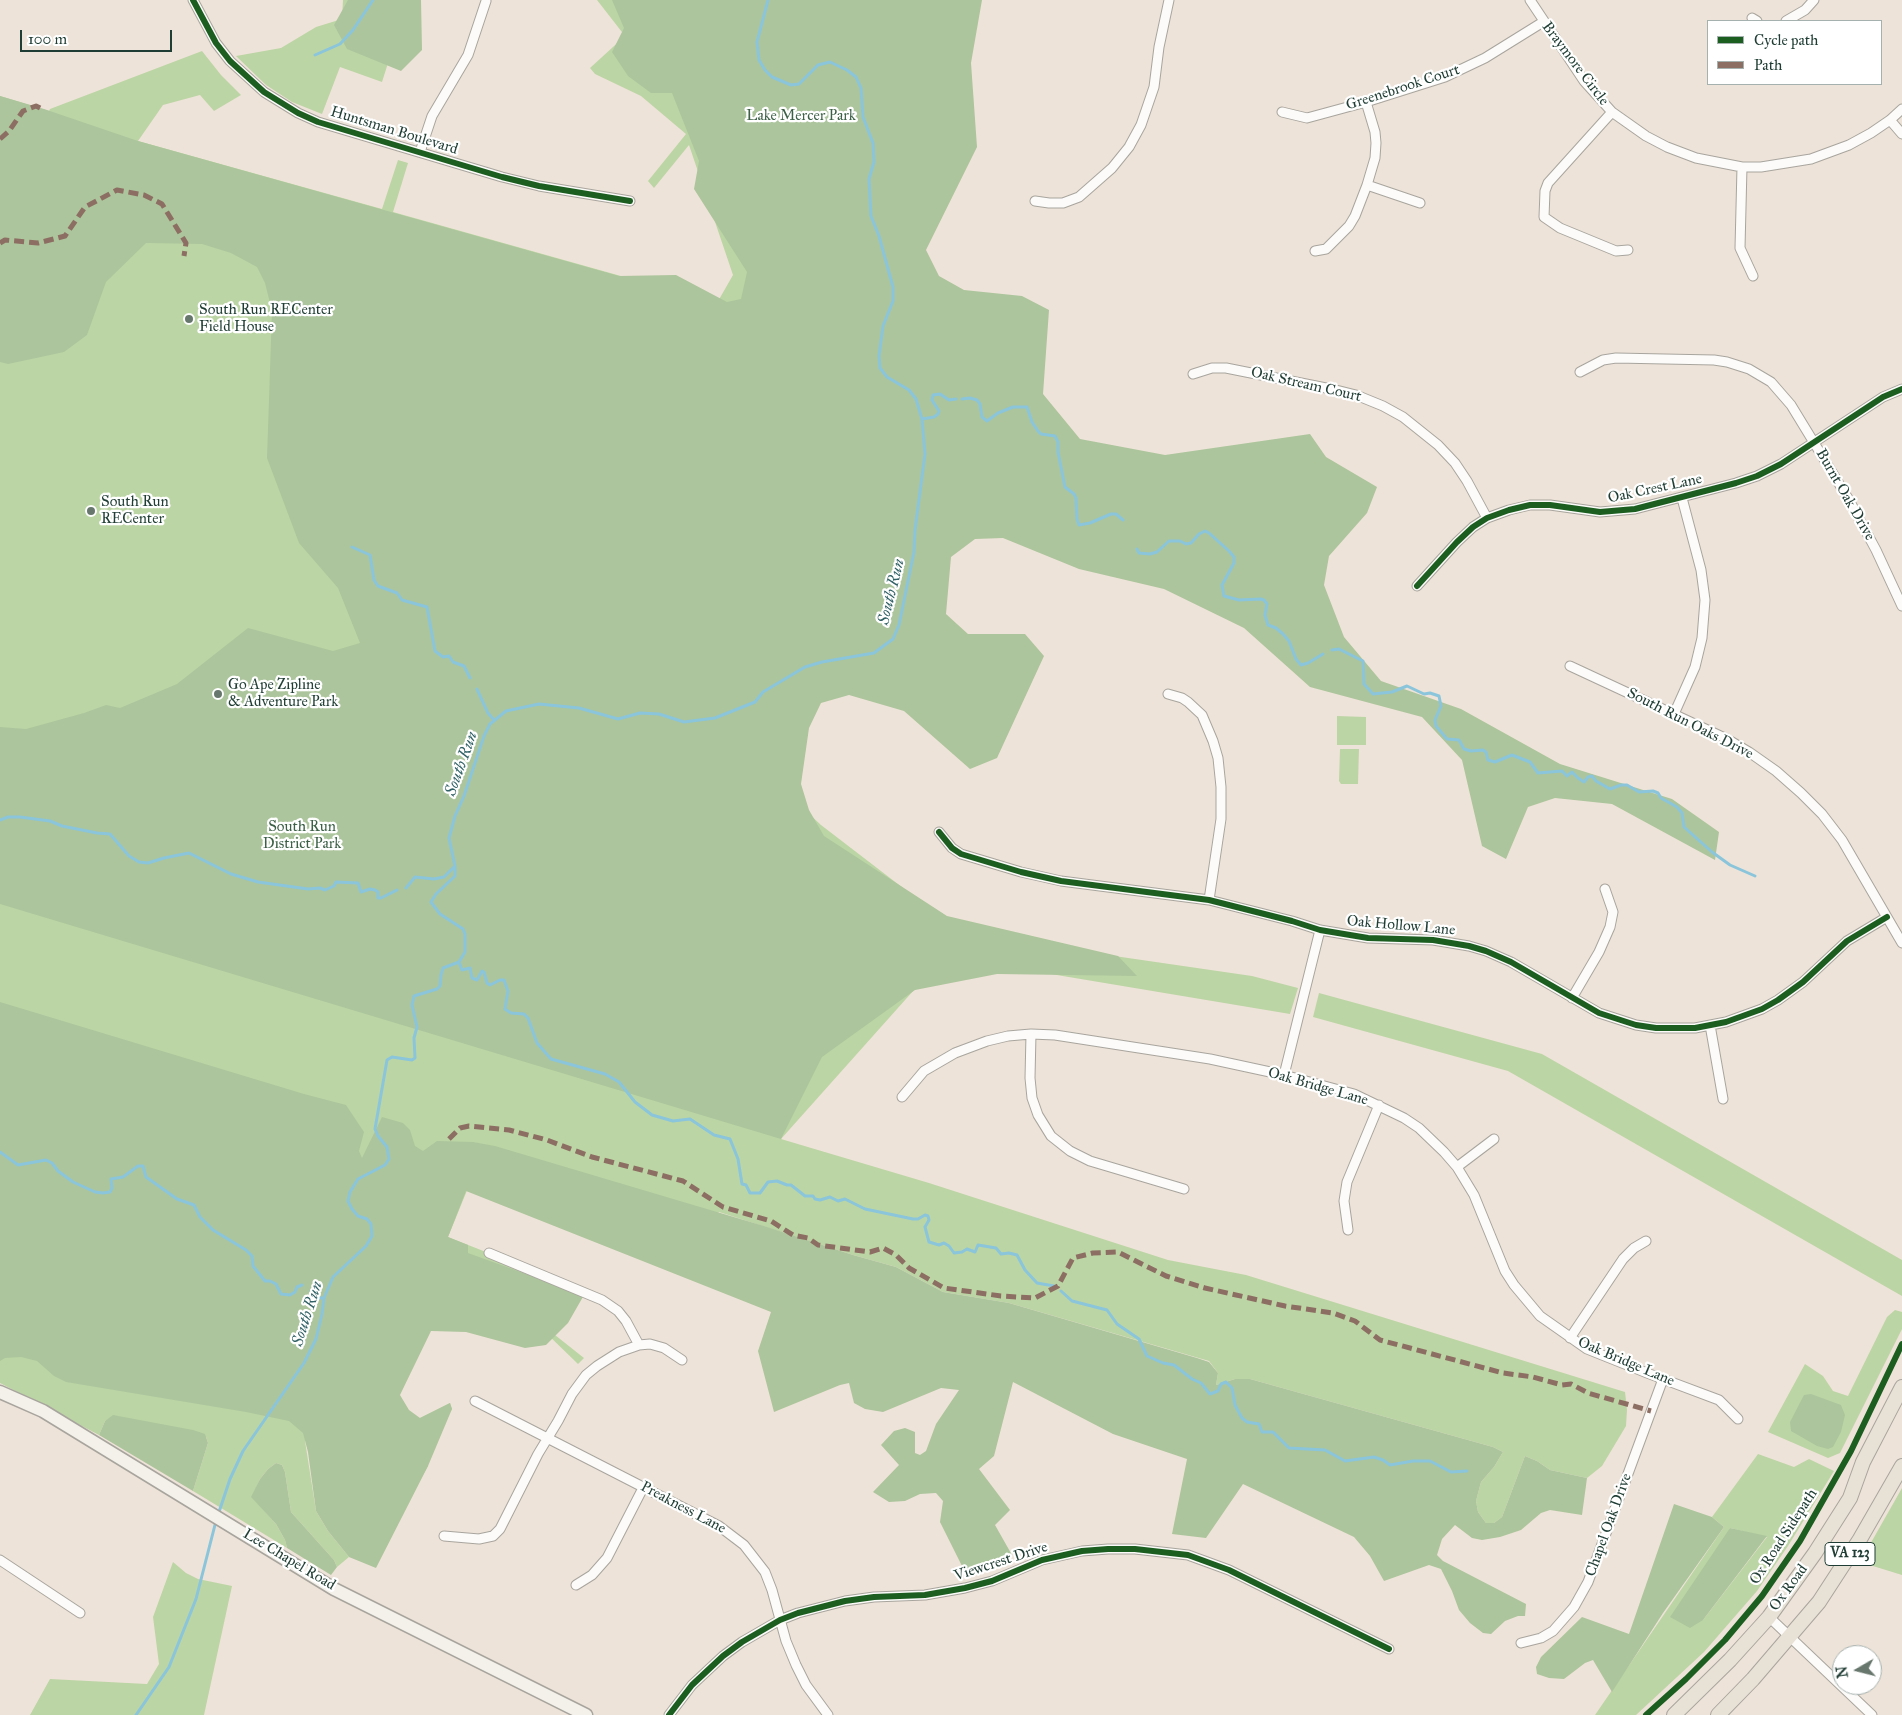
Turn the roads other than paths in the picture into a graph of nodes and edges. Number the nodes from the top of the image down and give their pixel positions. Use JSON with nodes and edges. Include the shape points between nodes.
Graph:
{"nodes":[{"id":1,"x":1169,"y":0,"type":"edge"},
{"id":2,"x":1530,"y":0,"type":"edge"},
{"id":3,"x":1814,"y":0,"type":"edge"},
{"id":4,"x":486,"y":1,"type":"edge"},
{"id":5,"x":194,"y":3,"type":"edge"},
{"id":6,"x":1788,"y":20,"type":"edge"},
{"id":7,"x":1543,"y":22,"type":"junction"},
{"id":8,"x":1366,"y":102,"type":"junction"},
{"id":9,"x":1902,"y":109,"type":"edge"},
{"id":10,"x":1282,"y":112,"type":"dead end"},
{"id":11,"x":1612,"y":112,"type":"junction"},
{"id":12,"x":1890,"y":120,"type":"junction"},
{"id":13,"x":1902,"y":134,"type":"edge"},
{"id":14,"x":420,"y":152,"type":"junction"},
{"id":15,"x":1742,"y":167,"type":"junction"},
{"id":16,"x":1367,"y":185,"type":"junction"},
{"id":17,"x":630,"y":201,"type":"dead end"},
{"id":18,"x":1035,"y":201,"type":"dead end"},
{"id":19,"x":1420,"y":203,"type":"dead end"},
{"id":20,"x":1628,"y":250,"type":"dead end"},
{"id":21,"x":1315,"y":251,"type":"dead end"},
{"id":22,"x":1753,"y":276,"type":"dead end"},
{"id":23,"x":1580,"y":372,"type":"dead end"},
{"id":24,"x":1193,"y":374,"type":"dead end"},
{"id":25,"x":1902,"y":388,"type":"edge"},
{"id":26,"x":1815,"y":442,"type":"junction"},
{"id":27,"x":1682,"y":498,"type":"junction"},
{"id":28,"x":1487,"y":518,"type":"junction"},
{"id":29,"x":1417,"y":586,"type":"dead end"},
{"id":30,"x":1902,"y":606,"type":"edge"},
{"id":31,"x":1570,"y":666,"type":"dead end"},
{"id":32,"x":1168,"y":694,"type":"dead end"},
{"id":33,"x":1674,"y":714,"type":"junction"},
{"id":34,"x":939,"y":832,"type":"dead end"},
{"id":35,"x":1605,"y":889,"type":"dead end"},
{"id":36,"x":1209,"y":900,"type":"junction"},
{"id":37,"x":1887,"y":917,"type":"junction"},
{"id":38,"x":1320,"y":930,"type":"junction"},
{"id":39,"x":1902,"y":943,"type":"edge"},
{"id":40,"x":1572,"y":998,"type":"junction"},
{"id":41,"x":1710,"y":1025,"type":"junction"},
{"id":42,"x":1031,"y":1034,"type":"junction"},
{"id":43,"x":1284,"y":1075,"type":"junction"},
{"id":44,"x":902,"y":1098,"type":"dead end"},
{"id":45,"x":1723,"y":1099,"type":"dead end"},
{"id":46,"x":1379,"y":1105,"type":"junction"},
{"id":47,"x":1494,"y":1139,"type":"dead end"},
{"id":48,"x":1456,"y":1167,"type":"junction"},
{"id":49,"x":1184,"y":1189,"type":"dead end"},
{"id":50,"x":1348,"y":1230,"type":"dead end"},
{"id":51,"x":1646,"y":1241,"type":"dead end"},
{"id":52,"x":490,"y":1253,"type":"dead end"},
{"id":53,"x":1570,"y":1338,"type":"junction"},
{"id":54,"x":639,"y":1345,"type":"junction"},
{"id":55,"x":682,"y":1360,"type":"dead end"},
{"id":56,"x":1664,"y":1380,"type":"junction"},
{"id":57,"x":1902,"y":1387,"type":"edge"},
{"id":58,"x":0,"y":1392,"type":"edge"},
{"id":59,"x":475,"y":1400,"type":"dead end"},
{"id":60,"x":1738,"y":1419,"type":"dead end"},
{"id":61,"x":548,"y":1438,"type":"junction"},
{"id":62,"x":1902,"y":1466,"type":"edge"},
{"id":63,"x":643,"y":1488,"type":"junction"},
{"id":64,"x":444,"y":1536,"type":"dead end"},
{"id":65,"x":0,"y":1560,"type":"edge"},
{"id":66,"x":576,"y":1585,"type":"dead end"},
{"id":67,"x":80,"y":1613,"type":"dead end"},
{"id":68,"x":1769,"y":1617,"type":"junction"},
{"id":69,"x":780,"y":1620,"type":"junction"},
{"id":70,"x":1791,"y":1636,"type":"junction"},
{"id":71,"x":1521,"y":1643,"type":"dead end"},
{"id":72,"x":1388,"y":1649,"type":"dead end"},
{"id":73,"x":586,"y":1715,"type":"edge"},
{"id":74,"x":669,"y":1715,"type":"edge"},
{"id":75,"x":828,"y":1715,"type":"edge"},
{"id":76,"x":1674,"y":1715,"type":"edge"},
{"id":77,"x":1718,"y":1715,"type":"edge"},
{"id":78,"x":1872,"y":1715,"type":"edge"}],
"edges":[{"from":1,"to":18,"type":"street","via":[[1154,86],[1141,125],[1129,147],[1112,168],[1079,197],[1063,203]]},
{"from":2,"to":7,"type":"street","name":"Braymore Circle"},
{"from":3,"to":6,"type":"street","via":[[1805,10]]},
{"from":4,"to":14,"type":"street","via":[[468,55],[432,116]]},
{"from":5,"to":14,"type":"street","name":"Huntsman Boulevard","via":[[216,43],[230,60],[277,101],[318,122]]},
{"from":7,"to":8,"type":"street","name":"Greenebrook Court","via":[[1463,70]]},
{"from":7,"to":11,"type":"street","name":"Braymore Circle","via":[[1584,81]]},
{"from":8,"to":10,"type":"street","name":"Greenebrook Court","via":[[1307,118]]},
{"from":8,"to":16,"type":"street","via":[[1376,143],[1376,158]]},
{"from":9,"to":12,"type":"street","name":"Braymore Circle"},
{"from":11,"to":15,"type":"street","name":"Braymore Circle","via":[[1667,147],[1696,158]]},
{"from":11,"to":20,"type":"street","via":[[1548,183],[1544,217],[1560,228],[1616,251]]},
{"from":12,"to":13,"type":"street"},
{"from":12,"to":15,"type":"street","name":"Braymore Circle","via":[[1827,154],[1794,163]]},
{"from":14,"to":17,"type":"street","name":"Huntsman Boulevard","via":[[539,186]]},
{"from":15,"to":22,"type":"street","via":[[1740,248]]},
{"from":16,"to":19,"type":"street"},
{"from":16,"to":21,"type":"street","via":[[1349,226],[1326,249]]},
{"from":23,"to":26,"type":"street","name":"Burnt Oak Drive","via":[[1603,360],[1616,358],[1714,360],[1737,364],[1780,390]]},
{"from":24,"to":28,"type":"street","name":"Oak Stream Court","via":[[1212,368],[1226,368],[1336,390],[1383,406],[1402,416],[1438,445],[1467,481]]},
{"from":25,"to":26,"type":"street","name":"Oak Crest Lane"},
{"from":26,"to":27,"type":"street","name":"Oak Crest Lane","via":[[1757,476]]},
{"from":26,"to":30,"type":"street","name":"Burnt Oak Drive","via":[[1863,524]]},
{"from":27,"to":28,"type":"street","name":"Oak Crest Lane","via":[[1613,512],[1530,505]]},
{"from":27,"to":33,"type":"street","via":[[1701,570],[1705,600],[1703,632],[1695,668]]},
{"from":28,"to":29,"type":"street","name":"Oak Crest Lane","via":[[1456,542]]},
{"from":31,"to":33,"type":"street","name":"South Run Oaks Drive"},
{"from":32,"to":36,"type":"street","via":[[1182,698],[1202,715],[1218,758],[1221,819]]},
{"from":33,"to":37,"type":"street","name":"South Run Oaks Drive","via":[[1749,752],[1802,793],[1842,840]]},
{"from":34,"to":36,"type":"street","name":"Oak Hollow Lane","via":[[952,848],[962,854],[1021,872],[1098,887]]},
{"from":35,"to":40,"type":"street","via":[[1613,912],[1610,927]]},
{"from":36,"to":38,"type":"street","name":"Oak Hollow Lane"},
{"from":37,"to":39,"type":"street","name":"South Run Oaks Drive"},
{"from":37,"to":41,"type":"street","name":"Oak Hollow Lane","via":[[1847,942],[1778,1000],[1743,1017]]},
{"from":38,"to":40,"type":"street","name":"Oak Hollow Lane","via":[[1368,938],[1432,940],[1469,946],[1511,962]]},
{"from":38,"to":43,"type":"street"},
{"from":40,"to":41,"type":"street","name":"Oak Hollow Lane","via":[[1599,1013],[1636,1024],[1674,1029]]},
{"from":41,"to":45,"type":"street"},
{"from":42,"to":43,"type":"street","name":"Oak Bridge Lane","via":[[1210,1058]]},
{"from":42,"to":44,"type":"street","name":"Oak Bridge Lane","via":[[987,1041],[955,1053],[924,1071]]},
{"from":42,"to":49,"type":"street","via":[[1032,1098],[1051,1136],[1090,1161]]},
{"from":43,"to":46,"type":"street","name":"Oak Bridge Lane","via":[[1354,1094]]},
{"from":46,"to":48,"type":"street","name":"Oak Bridge Lane","via":[[1419,1128]]},
{"from":46,"to":50,"type":"street","via":[[1347,1182],[1344,1202]]},
{"from":47,"to":48,"type":"street"},
{"from":48,"to":53,"type":"street","name":"Oak Bridge Lane","via":[[1474,1195],[1499,1258],[1514,1285],[1540,1316]]},
{"from":51,"to":53,"type":"street","via":[[1623,1258]]},
{"from":52,"to":54,"type":"street","via":[[607,1303],[626,1321]]},
{"from":53,"to":56,"type":"street","name":"Oak Bridge Lane","via":[[1587,1349]]},
{"from":54,"to":55,"type":"street","via":[[664,1348]]},
{"from":54,"to":61,"type":"street","via":[[604,1360],[586,1375]]},
{"from":56,"to":60,"type":"street","name":"Oak Bridge Lane","via":[[1719,1400]]},
{"from":56,"to":71,"type":"street","name":"Chapel Oak Drive","via":[[1588,1582],[1574,1607],[1553,1631]]},
{"from":57,"to":68,"type":"highway","name":"Ox Road","number":"VA 123","via":[[1863,1462],[1850,1498]]},
{"from":58,"to":73,"type":"main road","name":"Lee Chapel Road","via":[[43,1411],[334,1589]]},
{"from":59,"to":61,"type":"street","name":"Preakness Lane"},
{"from":61,"to":63,"type":"street","name":"Preakness Lane"},
{"from":61,"to":64,"type":"street","via":[[500,1529],[493,1536],[479,1539]]},
{"from":62,"to":70,"type":"highway","name":"Ox Road","number":"VA 123","via":[[1819,1602]]},
{"from":63,"to":66,"type":"street","via":[[607,1558],[592,1575]]},
{"from":63,"to":69,"type":"street","name":"Preakness Lane","via":[[719,1526],[744,1545],[764,1572]]},
{"from":65,"to":67,"type":"street"},
{"from":68,"to":70,"type":"street"},
{"from":68,"to":76,"type":"highway","name":"Ox Road","number":"VA 123"},
{"from":69,"to":72,"type":"street","name":"Viewcrest Drive","via":[[845,1601],[925,1595],[965,1588],[1067,1554],[1135,1548],[1188,1555],[1229,1570]]},
{"from":69,"to":74,"type":"street","name":"Viewcrest Drive","via":[[723,1656],[692,1685]]},
{"from":69,"to":75,"type":"street","name":"Preakness Lane","via":[[806,1685]]},
{"from":70,"to":77,"type":"highway","name":"Ox Road","number":"VA 123"},
{"from":70,"to":78,"type":"street"}]}
